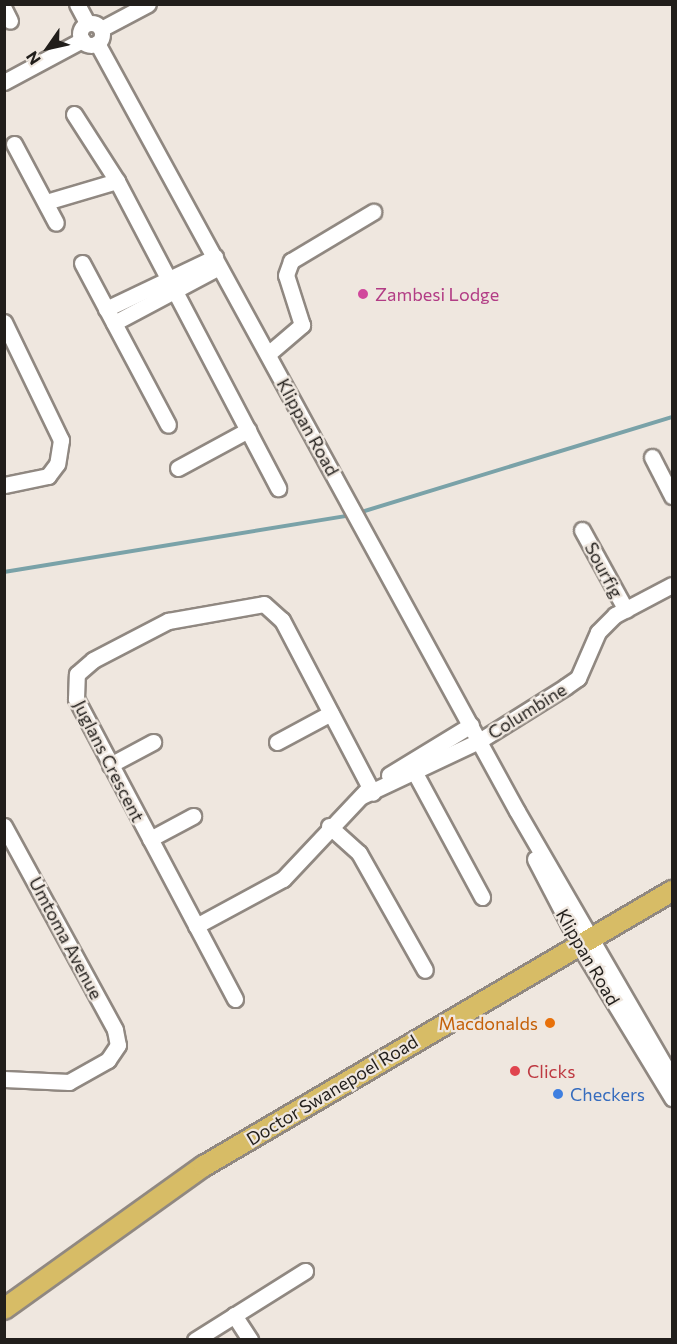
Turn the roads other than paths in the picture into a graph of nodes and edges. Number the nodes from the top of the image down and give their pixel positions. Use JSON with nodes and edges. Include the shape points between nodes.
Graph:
{"nodes":[{"id":1,"x":77,"y":4,"type":"edge"},
{"id":2,"x":148,"y":4,"type":"edge"},
{"id":3,"x":95,"y":32,"type":"junction"},
{"id":4,"x":4,"y":82,"type":"edge"},
{"id":5,"x":74,"y":114,"type":"dead end"},
{"id":6,"x":14,"y":144,"type":"dead end"},
{"id":7,"x":117,"y":181,"type":"junction"},
{"id":8,"x":46,"y":202,"type":"junction"},
{"id":9,"x":373,"y":212,"type":"dead end"},
{"id":10,"x":56,"y":223,"type":"dead end"},
{"id":11,"x":218,"y":261,"type":"junction"},
{"id":12,"x":82,"y":263,"type":"dead end"},
{"id":13,"x":172,"y":284,"type":"junction"},
{"id":14,"x":106,"y":309,"type":"junction"},
{"id":15,"x":4,"y":322,"type":"edge"},
{"id":16,"x":114,"y":323,"type":"junction"},
{"id":17,"x":268,"y":354,"type":"junction"},
{"id":18,"x":168,"y":425,"type":"dead end"},
{"id":19,"x":248,"y":430,"type":"junction"},
{"id":20,"x":652,"y":457,"type":"dead end"},
{"id":21,"x":178,"y":468,"type":"dead end"},
{"id":22,"x":4,"y":485,"type":"edge"},
{"id":23,"x":278,"y":488,"type":"dead end"},
{"id":24,"x":672,"y":496,"type":"edge"},
{"id":25,"x":582,"y":530,"type":"dead end"},
{"id":26,"x":672,"y":585,"type":"edge"},
{"id":27,"x":626,"y":610,"type":"junction"},
{"id":28,"x":331,"y":713,"type":"junction"},
{"id":29,"x":471,"y":725,"type":"junction"},
{"id":30,"x":479,"y":741,"type":"junction"},
{"id":31,"x":153,"y":742,"type":"dead end"},
{"id":32,"x":277,"y":742,"type":"dead end"},
{"id":33,"x":110,"y":765,"type":"junction"},
{"id":34,"x":415,"y":773,"type":"junction"},
{"id":35,"x":368,"y":792,"type":"junction"},
{"id":36,"x":193,"y":816,"type":"dead end"},
{"id":37,"x":4,"y":826,"type":"edge"},
{"id":38,"x":329,"y":826,"type":"junction"},
{"id":39,"x":150,"y":839,"type":"junction"},
{"id":40,"x":672,"y":891,"type":"edge"},
{"id":41,"x":482,"y":897,"type":"dead end"},
{"id":42,"x":672,"y":901,"type":"edge"},
{"id":43,"x":196,"y":926,"type":"junction"},
{"id":44,"x":586,"y":946,"type":"junction"},
{"id":45,"x":426,"y":970,"type":"dead end"},
{"id":46,"x":235,"y":999,"type":"dead end"},
{"id":47,"x":672,"y":1078,"type":"edge"},
{"id":48,"x":4,"y":1079,"type":"edge"},
{"id":49,"x":672,"y":1098,"type":"edge"},
{"id":50,"x":305,"y":1271,"type":"dead end"},
{"id":51,"x":4,"y":1310,"type":"edge"},
{"id":52,"x":4,"y":1315,"type":"edge"},
{"id":53,"x":234,"y":1315,"type":"junction"},
{"id":54,"x":195,"y":1340,"type":"edge"},
{"id":55,"x":249,"y":1340,"type":"edge"}],
"edges":[{"from":1,"to":3,"type":"street","name":"Klippan Road"},
{"from":2,"to":3,"type":"street"},
{"from":3,"to":4,"type":"street"},
{"from":3,"to":11,"type":"street","name":"Klippan Road"},
{"from":5,"to":7,"type":"street"},
{"from":6,"to":8,"type":"street"},
{"from":7,"to":8,"type":"street"},
{"from":7,"to":13,"type":"street"},
{"from":8,"to":10,"type":"street"},
{"from":9,"to":17,"type":"street","via":[[291,261],[286,274],[302,325]]},
{"from":11,"to":13,"type":"street"},
{"from":11,"to":17,"type":"street","name":"Klippan Road"},
{"from":12,"to":14,"type":"street"},
{"from":13,"to":14,"type":"street"},
{"from":13,"to":16,"type":"street"},
{"from":13,"to":19,"type":"street"},
{"from":14,"to":16,"type":"street"},
{"from":15,"to":22,"type":"street","via":[[61,440],[57,464],[48,476]]},
{"from":16,"to":18,"type":"street"},
{"from":17,"to":29,"type":"street","name":"Klippan Road"},
{"from":19,"to":21,"type":"street"},
{"from":19,"to":23,"type":"street"},
{"from":20,"to":24,"type":"street"},
{"from":25,"to":27,"type":"street","name":"Sourfig"},
{"from":26,"to":27,"type":"street","name":"Columbine"},
{"from":27,"to":30,"type":"street","name":"Columbine","via":[[598,632],[578,678]]},
{"from":28,"to":32,"type":"street"},
{"from":28,"to":33,"type":"street","name":"Juglans Crescent","via":[[272,608],[255,604],[186,615],[93,660],[77,674],[76,699]]},
{"from":28,"to":35,"type":"street","name":"Juglans Crescent"},
{"from":29,"to":30,"type":"street","name":"Klippan Road"},
{"from":29,"to":35,"type":"street"},
{"from":30,"to":34,"type":"street","name":"Columbine"},
{"from":30,"to":44,"type":"street","name":"Klippan Road"},
{"from":31,"to":33,"type":"street"},
{"from":33,"to":39,"type":"street","name":"Juglans Crescent"},
{"from":34,"to":35,"type":"street","name":"Columbine"},
{"from":34,"to":41,"type":"street"},
{"from":35,"to":38,"type":"street"},
{"from":36,"to":39,"type":"street"},
{"from":37,"to":48,"type":"street","name":"Umtoma Avenue","via":[[116,1030],[116,1053],[69,1082]]},
{"from":38,"to":43,"type":"street","via":[[283,879]]},
{"from":38,"to":45,"type":"street","via":[[359,853]]},
{"from":39,"to":43,"type":"street","name":"Juglans Crescent"},
{"from":40,"to":44,"type":"main road","name":"Doctor Swanepoel Road"},
{"from":42,"to":44,"type":"main road","name":"Doctor Swanepoel Road"},
{"from":43,"to":46,"type":"street","name":"Juglans Crescent"},
{"from":44,"to":47,"type":"street","name":"Klippan Road"},
{"from":44,"to":49,"type":"street","name":"Klippan Road"},
{"from":44,"to":51,"type":"main road","name":"Doctor Swanepoel Road","via":[[204,1166]]},
{"from":44,"to":52,"type":"main road","name":"Doctor Swanepoel Road","via":[[235,1152]]},
{"from":50,"to":53,"type":"street"},
{"from":53,"to":54,"type":"street"},
{"from":53,"to":55,"type":"street"}]}
